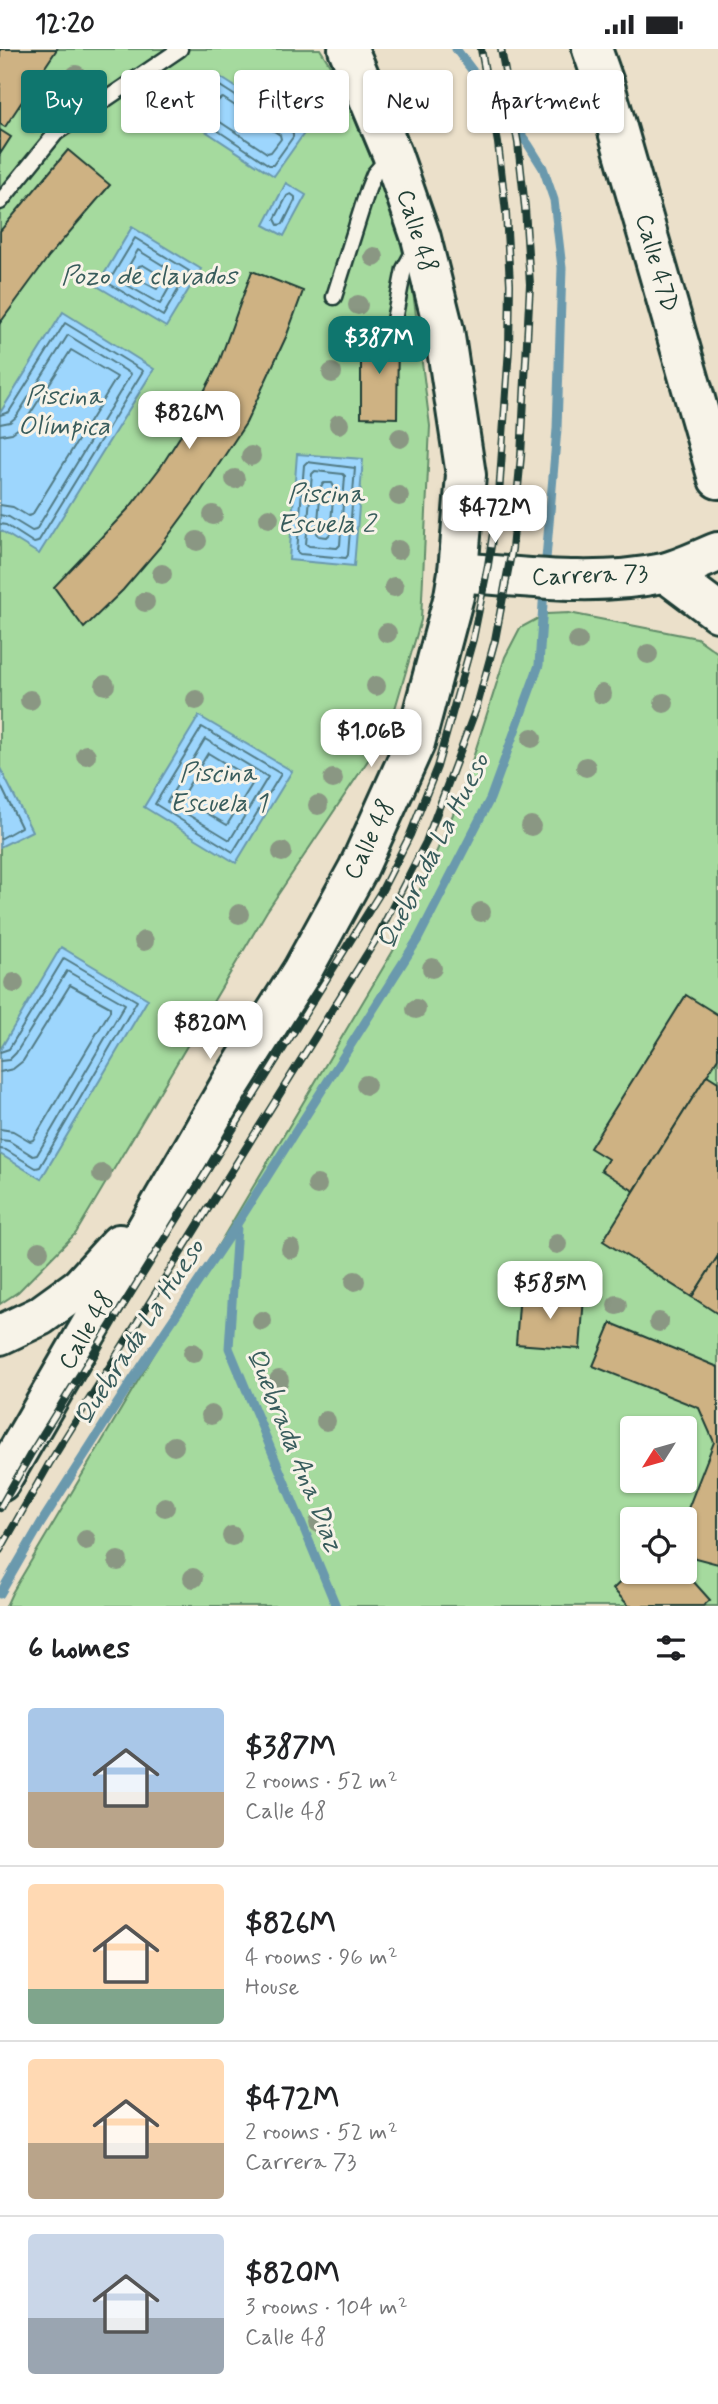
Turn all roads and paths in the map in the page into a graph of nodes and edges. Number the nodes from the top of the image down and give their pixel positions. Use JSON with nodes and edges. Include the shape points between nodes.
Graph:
{"nodes":[{"id":1,"x":180,"y":49,"type":"edge"},
{"id":2,"x":348,"y":49,"type":"edge"},
{"id":3,"x":592,"y":49,"type":"edge"},
{"id":4,"x":392,"y":154,"type":"junction"},
{"id":5,"x":0,"y":202,"type":"edge"},
{"id":6,"x":421,"y":238,"type":"junction"},
{"id":7,"x":334,"y":297,"type":"dead end"},
{"id":8,"x":393,"y":325,"type":"dead end"},
{"id":9,"x":718,"y":479,"type":"edge"},
{"id":10,"x":718,"y":552,"type":"edge"},
{"id":11,"x":458,"y":572,"type":"junction"},
{"id":12,"x":666,"y":573,"type":"junction"},
{"id":13,"x":718,"y":612,"type":"edge"},
{"id":14,"x":172,"y":1185,"type":"junction"},
{"id":15,"x":0,"y":1335,"type":"edge"},
{"id":16,"x":0,"y":1482,"type":"edge"}],
"edges":[{"from":1,"to":5,"type":"lane","via":[[56,133]]},
{"from":2,"to":4,"type":"main road","name":"Calle 48"},
{"from":3,"to":9,"type":"main road","name":"Calle 47D"},
{"from":4,"to":6,"type":"main road","name":"Calle 48"},
{"from":4,"to":7,"type":"lane","via":[[374,174]]},
{"from":6,"to":8,"type":"lane","via":[[404,269]]},
{"from":6,"to":11,"type":"main road","name":"Calle 48","via":[[444,330],[466,475]]},
{"from":10,"to":12,"type":"main road","name":"Carrera 73"},
{"from":11,"to":12,"type":"main road","name":"Carrera 73","via":[[596,580]]},
{"from":11,"to":14,"type":"main road","name":"Calle 48","via":[[415,743],[358,869]]},
{"from":12,"to":13,"type":"main road"},
{"from":14,"to":15,"type":"main road","via":[[80,1287],[40,1316]]},
{"from":14,"to":16,"type":"main road","name":"Calle 48"}]}
